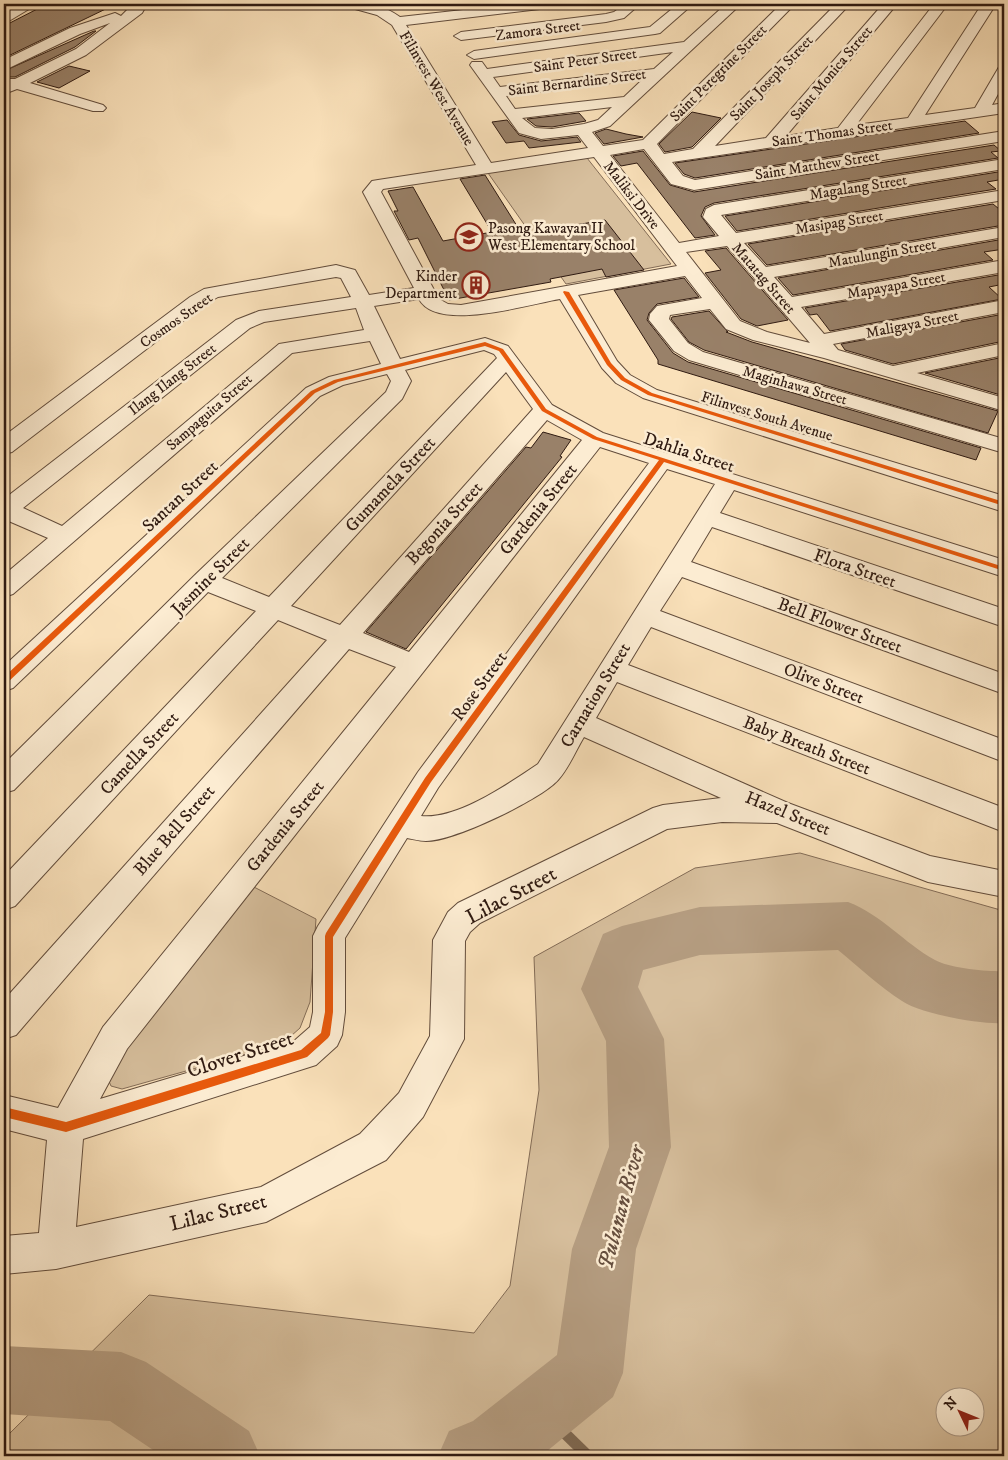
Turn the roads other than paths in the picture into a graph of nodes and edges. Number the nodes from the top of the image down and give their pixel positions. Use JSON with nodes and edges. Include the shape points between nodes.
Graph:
{"nodes":[{"id":1,"x":354,"y":4,"type":"edge"},
{"id":2,"x":548,"y":4,"type":"edge"},
{"id":3,"x":633,"y":4,"type":"edge"},
{"id":4,"x":686,"y":4,"type":"edge"},
{"id":5,"x":734,"y":4,"type":"edge"},
{"id":6,"x":788,"y":4,"type":"edge"},
{"id":7,"x":843,"y":4,"type":"edge"},
{"id":8,"x":890,"y":4,"type":"edge"},
{"id":9,"x":941,"y":4,"type":"edge"},
{"id":10,"x":989,"y":4,"type":"edge"},
{"id":11,"x":16,"y":6,"type":"edge"},
{"id":12,"x":138,"y":7,"type":"edge"},
{"id":13,"x":445,"y":10,"type":"edge"},
{"id":14,"x":4,"y":20,"type":"edge"},
{"id":15,"x":397,"y":22,"type":"junction"},
{"id":16,"x":461,"y":36,"type":"junction"},
{"id":17,"x":687,"y":46,"type":"junction"},
{"id":18,"x":478,"y":64,"type":"junction"},
{"id":19,"x":4,"y":65,"type":"edge"},
{"id":20,"x":1004,"y":70,"type":"edge"},
{"id":21,"x":658,"y":73,"type":"junction"},
{"id":22,"x":8,"y":85,"type":"edge"},
{"id":23,"x":497,"y":92,"type":"junction"},
{"id":24,"x":627,"y":101,"type":"junction"},
{"id":25,"x":98,"y":108,"type":"dead end"},
{"id":26,"x":1004,"y":108,"type":"edge"},
{"id":27,"x":980,"y":112,"type":"junction"},
{"id":28,"x":513,"y":114,"type":"junction"},
{"id":29,"x":913,"y":122,"type":"junction"},
{"id":30,"x":582,"y":130,"type":"junction"},
{"id":31,"x":843,"y":132,"type":"junction"},
{"id":32,"x":1004,"y":136,"type":"edge"},
{"id":33,"x":772,"y":142,"type":"junction"},
{"id":34,"x":648,"y":144,"type":"junction"},
{"id":35,"x":599,"y":152,"type":"junction"},
{"id":36,"x":700,"y":153,"type":"junction"},
{"id":37,"x":661,"y":159,"type":"junction"},
{"id":38,"x":1004,"y":164,"type":"edge"},
{"id":39,"x":487,"y":169,"type":"junction"},
{"id":40,"x":1004,"y":195,"type":"edge"},
{"id":41,"x":712,"y":213,"type":"joint"},
{"id":42,"x":1004,"y":232,"type":"edge"},
{"id":43,"x":730,"y":240,"type":"junction"},
{"id":44,"x":674,"y":249,"type":"junction"},
{"id":45,"x":1004,"y":266,"type":"edge"},
{"id":46,"x":690,"y":269,"type":"junction"},
{"id":47,"x":760,"y":274,"type":"junction"},
{"id":48,"x":426,"y":292,"type":"junction"},
{"id":49,"x":566,"y":292,"type":"junction"},
{"id":50,"x":362,"y":300,"type":"junction"},
{"id":51,"x":716,"y":302,"type":"junction"},
{"id":52,"x":787,"y":304,"type":"junction"},
{"id":53,"x":1004,"y":306,"type":"edge"},
{"id":54,"x":376,"y":334,"type":"junction"},
{"id":55,"x":825,"y":347,"type":"junction"},
{"id":56,"x":1004,"y":349,"type":"edge"},
{"id":57,"x":506,"y":360,"type":"junction"},
{"id":58,"x":394,"y":366,"type":"junction"},
{"id":59,"x":892,"y":372,"type":"junction"},
{"id":60,"x":1004,"y":392,"type":"edge"},
{"id":61,"x":980,"y":398,"type":"junction"},
{"id":62,"x":1004,"y":405,"type":"edge"},
{"id":63,"x":544,"y":410,"type":"junction"},
{"id":64,"x":595,"y":438,"type":"junction"},
{"id":65,"x":1002,"y":439,"type":"edge"},
{"id":66,"x":4,"y":447,"type":"edge"},
{"id":67,"x":662,"y":459,"type":"junction"},
{"id":68,"x":729,"y":480,"type":"junction"},
{"id":69,"x":1004,"y":504,"type":"edge"},
{"id":70,"x":4,"y":510,"type":"edge"},
{"id":71,"x":706,"y":517,"type":"junction"},
{"id":72,"x":65,"y":536,"type":"junction"},
{"id":73,"x":677,"y":566,"type":"junction"},
{"id":74,"x":1004,"y":569,"type":"edge"},
{"id":75,"x":204,"y":581,"type":"junction"},
{"id":76,"x":4,"y":588,"type":"edge"},
{"id":77,"x":275,"y":608,"type":"junction"},
{"id":78,"x":644,"y":615,"type":"junction"},
{"id":79,"x":1004,"y":618,"type":"edge"},
{"id":80,"x":344,"y":635,"type":"junction"},
{"id":81,"x":414,"y":664,"type":"junction"},
{"id":82,"x":610,"y":669,"type":"junction"},
{"id":83,"x":4,"y":681,"type":"edge"},
{"id":84,"x":1004,"y":684,"type":"edge"},
{"id":85,"x":578,"y":722,"type":"junction"},
{"id":86,"x":1004,"y":751,"type":"edge"},
{"id":87,"x":4,"y":782,"type":"edge"},
{"id":88,"x":778,"y":811,"type":"junction"},
{"id":89,"x":1004,"y":820,"type":"edge"},
{"id":90,"x":400,"y":824,"type":"junction"},
{"id":91,"x":1004,"y":884,"type":"edge"},
{"id":92,"x":4,"y":897,"type":"edge"},
{"id":93,"x":329,"y":936,"type":"joint"},
{"id":94,"x":4,"y":1024,"type":"edge"},
{"id":95,"x":4,"y":1112,"type":"edge"},
{"id":96,"x":66,"y":1127,"type":"junction"},
{"id":97,"x":56,"y":1250,"type":"junction"},
{"id":98,"x":4,"y":1255,"type":"edge"}],
"edges":[{"from":1,"to":15,"type":"street","name":"Filinvest West Avenue","via":[[388,14]]},
{"from":2,"to":13,"type":"street"},
{"from":3,"to":16,"type":"street","via":[[619,15],[606,18]]},
{"from":4,"to":18,"type":"street","name":"Zamora Street","via":[[655,30]]},
{"from":5,"to":17,"type":"street","name":"Saint Peter Street"},
{"from":6,"to":34,"type":"street","name":"Saint Peregrine Street"},
{"from":7,"to":36,"type":"street","name":"Saint Joseph Street"},
{"from":8,"to":33,"type":"street","name":"Saint Monica Street"},
{"from":9,"to":31,"type":"street"},
{"from":10,"to":29,"type":"street"},
{"from":11,"to":14,"type":"street"},
{"from":12,"to":19,"type":"street","via":[[75,31]]},
{"from":12,"to":22,"type":"street","via":[[81,52]]},
{"from":13,"to":15,"type":"street"},
{"from":13,"to":16,"type":"street","name":"Saint Peter Street"},
{"from":15,"to":39,"type":"street","name":"Filinvest West Avenue"},
{"from":16,"to":18,"type":"street","name":"Saint Peter Street"},
{"from":17,"to":18,"type":"street","name":"Saint Peter Street"},
{"from":17,"to":21,"type":"street","name":"Saint Peter Street"},
{"from":18,"to":23,"type":"street","name":"Saint Peter Street"},
{"from":20,"to":27,"type":"street"},
{"from":21,"to":23,"type":"street","name":"Saint Bernardine Street"},
{"from":21,"to":24,"type":"street","name":"Saint Peter Street"},
{"from":22,"to":25,"type":"street"},
{"from":23,"to":28,"type":"street","name":"Saint Peter Street"},
{"from":24,"to":28,"type":"street"},
{"from":24,"to":30,"type":"street","name":"Saint Peter Street","via":[[604,123]]},
{"from":26,"to":27,"type":"street","name":"Saint Thomas Street"},
{"from":27,"to":29,"type":"street","name":"Saint Thomas Street"},
{"from":28,"to":30,"type":"street","name":"Saint Peter Street","via":[[524,129],[532,132]]},
{"from":29,"to":31,"type":"street","name":"Saint Thomas Street"},
{"from":30,"to":35,"type":"street"},
{"from":31,"to":33,"type":"street","name":"Saint Thomas Street"},
{"from":32,"to":37,"type":"street","name":"Saint Matthew Street","via":[[694,185],[677,180]]},
{"from":33,"to":36,"type":"street","name":"Saint Thomas Street"},
{"from":34,"to":35,"type":"street"},
{"from":34,"to":37,"type":"street","name":"Saint Matthew Street"},
{"from":35,"to":39,"type":"street","name":"Maliksi Drive"},
{"from":35,"to":44,"type":"street","name":"Maliksi Drive"},
{"from":36,"to":37,"type":"street","name":"Saint Thomas Street"},
{"from":38,"to":41,"type":"street","name":"Magalang Street","via":[[720,209]]},
{"from":39,"to":48,"type":"street","name":"Maliksi Drive","via":[[373,188],[372,192]]},
{"from":40,"to":43,"type":"street","name":"Masipag Street"},
{"from":41,"to":43,"type":"street","name":"Matatag Street"},
{"from":42,"to":47,"type":"street","name":"Matulungin Street"},
{"from":43,"to":44,"type":"street","name":"Masipag Street"},
{"from":43,"to":47,"type":"street","name":"Matatag Street"},
{"from":44,"to":46,"type":"street","name":"Maliksi Drive"},
{"from":45,"to":52,"type":"street","name":"Mapayapa Street"},
{"from":46,"to":49,"type":"street","name":"Maliksi Drive"},
{"from":46,"to":51,"type":"street"},
{"from":47,"to":52,"type":"street","name":"Matatag Street"},
{"from":48,"to":49,"type":"street","name":"Maliksi Drive","via":[[431,303],[461,311]]},
{"from":48,"to":50,"type":"street","name":"Ilang Ilang Street"},
{"from":49,"to":69,"type":"street","name":"Filinvest South Avenue","via":[[609,364],[623,379],[650,394]]},
{"from":50,"to":54,"type":"street"},
{"from":50,"to":66,"type":"street","name":"Cosmos Street","via":[[348,274],[343,271],[211,293]]},
{"from":50,"to":70,"type":"street","name":"Ilang Ilang Street","via":[[259,317],[243,324]]},
{"from":51,"to":55,"type":"street","via":[[733,325],[743,331]]},
{"from":51,"to":65,"type":"street","name":"Maginhawa Street","via":[[664,310],[659,320],[681,347],[696,356]]},
{"from":52,"to":55,"type":"street","name":"Matatag Street"},
{"from":53,"to":55,"type":"street","name":"Maligaya Street"},
{"from":54,"to":58,"type":"street"},
{"from":54,"to":72,"type":"street","name":"Sampaguita Street","via":[[286,348]]},
{"from":55,"to":59,"type":"street"},
{"from":56,"to":59,"type":"street"},
{"from":57,"to":58,"type":"street","name":"Dahlia Street","via":[[501,350],[485,344]]},
{"from":57,"to":63,"type":"street","name":"Dahlia Street"},
{"from":57,"to":77,"type":"street","name":"Gumamela Street"},
{"from":58,"to":75,"type":"street","name":"Jasmine Street","via":[[401,381],[395,395]]},
{"from":58,"to":83,"type":"street","name":"Santan Street","via":[[336,381],[313,392]]},
{"from":59,"to":61,"type":"street"},
{"from":60,"to":61,"type":"street"},
{"from":61,"to":62,"type":"street"},
{"from":63,"to":64,"type":"street","name":"Dahlia Street"},
{"from":63,"to":80,"type":"street","name":"Begonia Street"},
{"from":64,"to":67,"type":"street","name":"Dahlia Street"},
{"from":64,"to":81,"type":"street","name":"Gardenia Street"},
{"from":67,"to":68,"type":"street","name":"Dahlia Street"},
{"from":67,"to":90,"type":"street","name":"Rose Street","via":[[428,780]]},
{"from":68,"to":71,"type":"street","name":"Carnation Street"},
{"from":68,"to":74,"type":"street","name":"Dahlia Street"},
{"from":70,"to":72,"type":"street"},
{"from":71,"to":73,"type":"street","name":"Carnation Street"},
{"from":71,"to":79,"type":"street","name":"Flora Street"},
{"from":72,"to":76,"type":"street","name":"Sampaguita Street"},
{"from":73,"to":78,"type":"street","name":"Carnation Street"},
{"from":73,"to":84,"type":"street","name":"Bell Flower Street"},
{"from":75,"to":77,"type":"street"},
{"from":75,"to":87,"type":"street","name":"Jasmine Street"},
{"from":77,"to":80,"type":"street"},
{"from":77,"to":92,"type":"street","name":"Camella Street"},
{"from":78,"to":82,"type":"street","name":"Carnation Street"},
{"from":78,"to":86,"type":"street","name":"Olive Street"},
{"from":80,"to":81,"type":"street"},
{"from":80,"to":94,"type":"street","name":"Blue Bell Street"},
{"from":81,"to":96,"type":"street","name":"Gardenia Street","via":[[115,1038]]},
{"from":82,"to":85,"type":"street","name":"Carnation Street"},
{"from":82,"to":89,"type":"street","name":"Baby Breath Street"},
{"from":85,"to":88,"type":"street","name":"Hazel Street"},
{"from":85,"to":90,"type":"street","name":"Carnation Street","via":[[548,772],[528,786],[449,825],[426,829]]},
{"from":88,"to":91,"type":"street","name":"Hazel Street","via":[[928,869]]},
{"from":88,"to":97,"type":"street","name":"Lilac Street","via":[[722,810],[663,817],[470,913],[459,922],[449,940],[447,1039],[411,1105],[373,1147],[266,1204]]},
{"from":90,"to":93,"type":"street","name":"Rose Street"},
{"from":93,"to":96,"type":"street","name":"Clover Street","via":[[329,1012],[325,1035],[304,1054]]},
{"from":95,"to":96,"type":"street"},
{"from":96,"to":97,"type":"street","name":"Gardenia Street"},
{"from":97,"to":98,"type":"street","name":"Lilac Street"}]}
